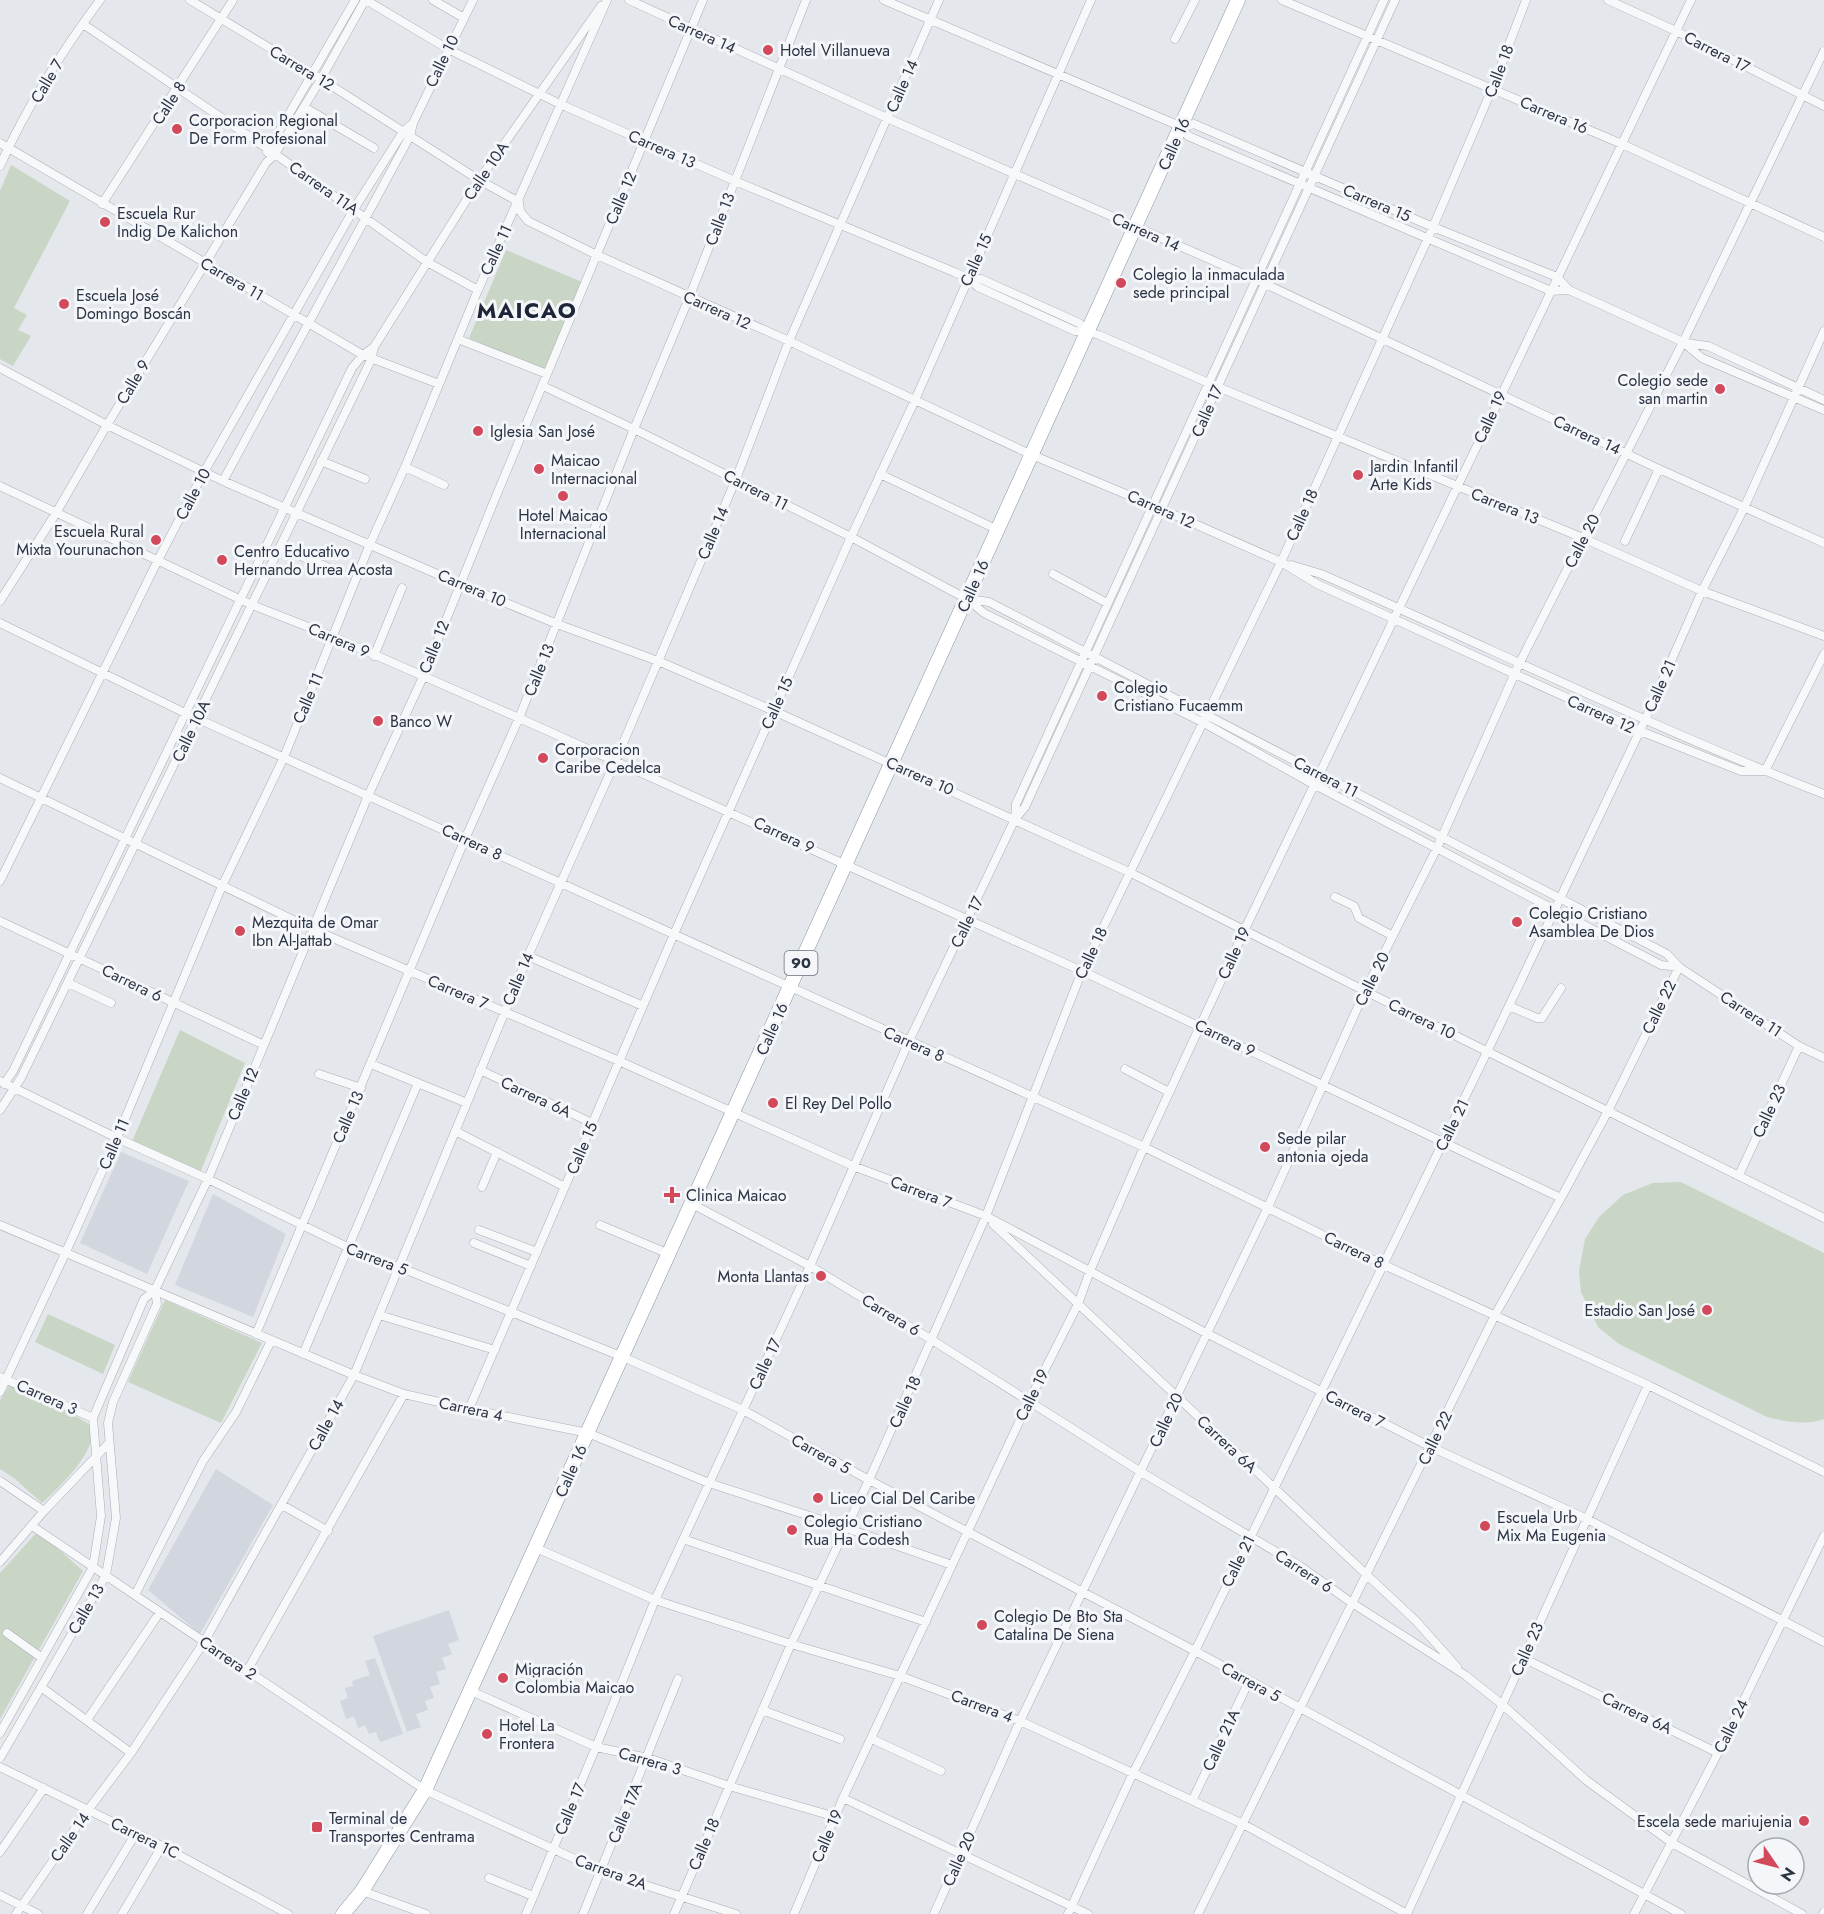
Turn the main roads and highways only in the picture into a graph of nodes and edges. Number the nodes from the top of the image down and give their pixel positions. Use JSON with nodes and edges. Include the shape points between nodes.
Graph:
{"nodes":[{"id":1,"x":1238,"y":0,"type":"edge"},
{"id":2,"x":343,"y":1914,"type":"edge"}],
"edges":[{"from":1,"to":2,"type":"highway","name":"Calle 16","number":"90","via":[[425,1790],[362,1891]]}]}
